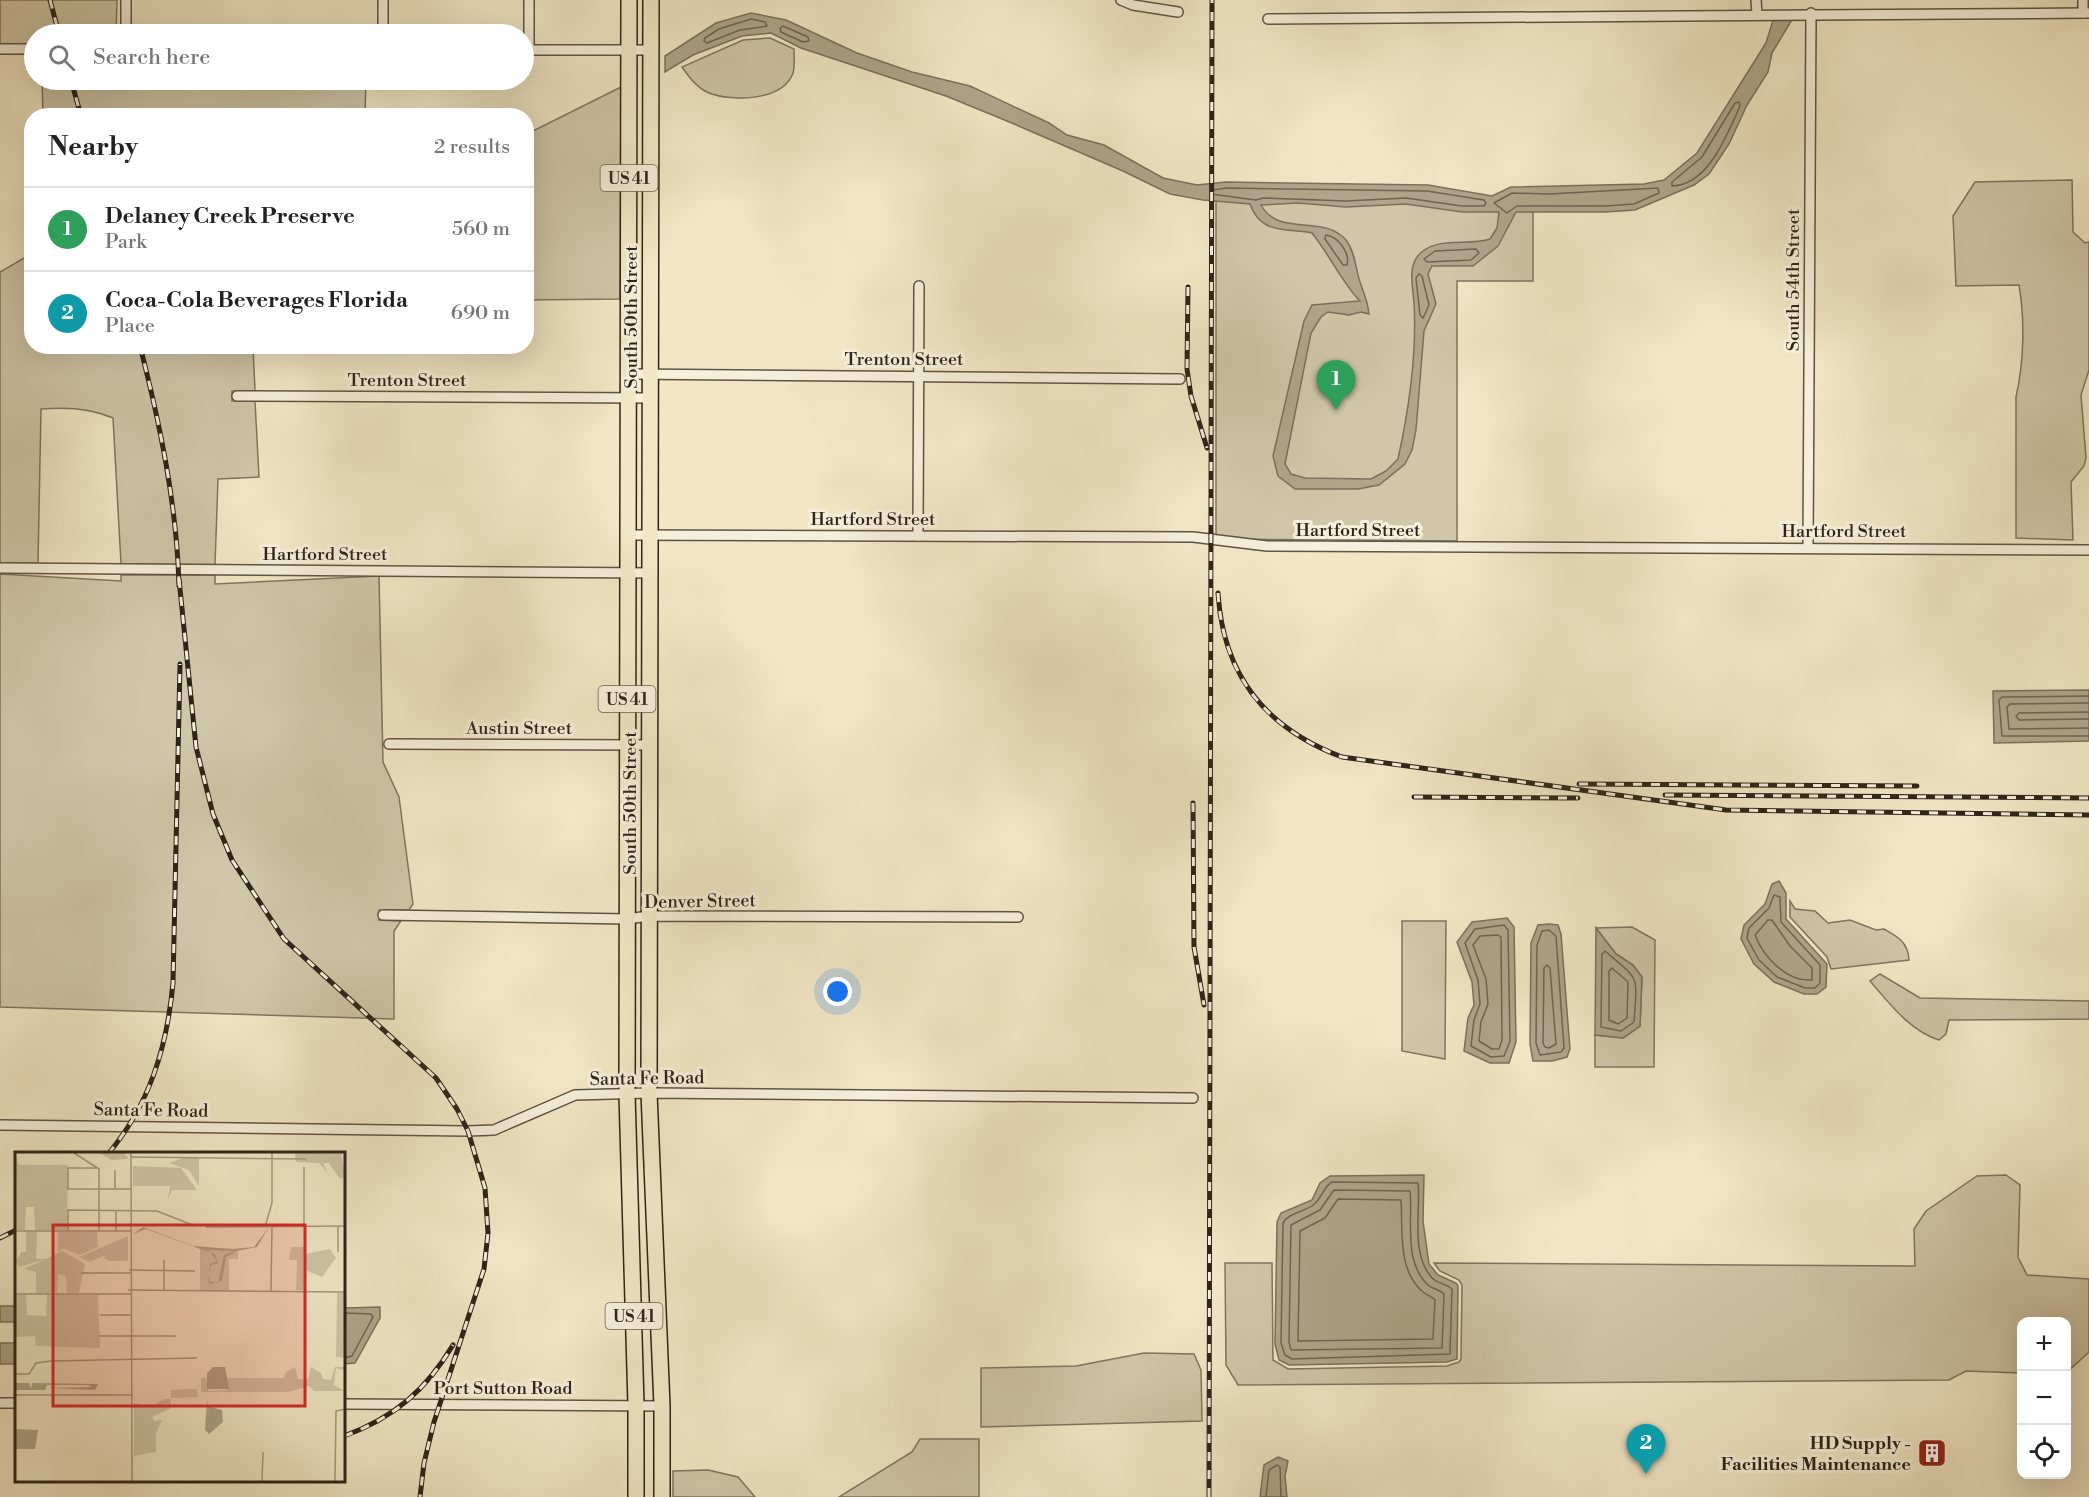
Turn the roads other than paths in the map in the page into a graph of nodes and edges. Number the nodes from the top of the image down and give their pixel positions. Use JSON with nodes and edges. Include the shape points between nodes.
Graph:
{"nodes":[{"id":1,"x":126,"y":0,"type":"edge"},
{"id":2,"x":383,"y":0,"type":"edge"},
{"id":3,"x":529,"y":0,"type":"edge"},
{"id":4,"x":629,"y":0,"type":"edge"},
{"id":5,"x":651,"y":0,"type":"edge"},
{"id":6,"x":1121,"y":0,"type":"edge"},
{"id":7,"x":1756,"y":0,"type":"edge"},
{"id":8,"x":2084,"y":0,"type":"edge"},
{"id":9,"x":1178,"y":12,"type":"dead end"},
{"id":10,"x":1811,"y":13,"type":"junction"},
{"id":11,"x":2086,"y":13,"type":"edge"},
{"id":12,"x":1757,"y":14,"type":"junction"},
{"id":13,"x":1268,"y":19,"type":"dead end"},
{"id":14,"x":126,"y":24,"type":"edge"},
{"id":15,"x":384,"y":24,"type":"edge"},
{"id":16,"x":528,"y":24,"type":"edge"},
{"id":17,"x":0,"y":49,"type":"edge"},
{"id":18,"x":24,"y":49,"type":"edge"},
{"id":19,"x":534,"y":50,"type":"edge"},
{"id":20,"x":629,"y":50,"type":"junction"},
{"id":21,"x":651,"y":50,"type":"junction"},
{"id":22,"x":629,"y":224,"type":"junction"},
{"id":23,"x":651,"y":224,"type":"junction"},
{"id":24,"x":919,"y":286,"type":"dead end"},
{"id":25,"x":628,"y":374,"type":"junction"},
{"id":26,"x":650,"y":375,"type":"junction"},
{"id":27,"x":917,"y":376,"type":"junction"},
{"id":28,"x":1180,"y":379,"type":"dead end"},
{"id":29,"x":237,"y":396,"type":"dead end"},
{"id":30,"x":628,"y":398,"type":"junction"},
{"id":31,"x":650,"y":398,"type":"junction"},
{"id":32,"x":628,"y":535,"type":"junction"},
{"id":33,"x":650,"y":536,"type":"junction"},
{"id":34,"x":918,"y":536,"type":"junction"},
{"id":35,"x":1808,"y":547,"type":"junction"},
{"id":36,"x":2089,"y":550,"type":"edge"},
{"id":37,"x":0,"y":568,"type":"edge"},
{"id":38,"x":628,"y":572,"type":"junction"},
{"id":39,"x":650,"y":573,"type":"junction"},
{"id":40,"x":389,"y":744,"type":"dead end"},
{"id":41,"x":627,"y":745,"type":"junction"},
{"id":42,"x":649,"y":745,"type":"junction"},
{"id":43,"x":383,"y":915,"type":"dead end"},
{"id":44,"x":649,"y":916,"type":"junction"},
{"id":45,"x":1018,"y":917,"type":"dead end"},
{"id":46,"x":627,"y":920,"type":"junction"},
{"id":47,"x":649,"y":1093,"type":"junction"},
{"id":48,"x":627,"y":1094,"type":"junction"},
{"id":49,"x":1193,"y":1098,"type":"dead end"},
{"id":50,"x":0,"y":1125,"type":"edge"},
{"id":51,"x":345,"y":1404,"type":"edge"},
{"id":52,"x":636,"y":1405,"type":"junction"},
{"id":53,"x":662,"y":1406,"type":"junction"},
{"id":54,"x":636,"y":1497,"type":"edge"},
{"id":55,"x":662,"y":1497,"type":"edge"}],
"edges":[{"from":1,"to":14,"type":"street"},
{"from":2,"to":15,"type":"street"},
{"from":3,"to":16,"type":"street"},
{"from":4,"to":20,"type":"main road","name":"South 50th Street","number":"US 41"},
{"from":5,"to":21,"type":"main road","name":"South 50th Street","number":"US 41"},
{"from":6,"to":9,"type":"street"},
{"from":7,"to":12,"type":"street"},
{"from":8,"to":11,"type":"street"},
{"from":10,"to":11,"type":"street"},
{"from":10,"to":12,"type":"street"},
{"from":10,"to":35,"type":"street","name":"South 54th Street"},
{"from":12,"to":13,"type":"street"},
{"from":17,"to":18,"type":"street"},
{"from":19,"to":20,"type":"street"},
{"from":20,"to":21,"type":"street"},
{"from":20,"to":22,"type":"main road","name":"South 50th Street","number":"US 41"},
{"from":21,"to":23,"type":"main road","name":"South 50th Street","number":"US 41"},
{"from":22,"to":23,"type":"street"},
{"from":22,"to":25,"type":"main road","name":"South 50th Street","number":"US 41"},
{"from":23,"to":26,"type":"main road","name":"South 50th Street","number":"US 41"},
{"from":24,"to":27,"type":"street"},
{"from":25,"to":26,"type":"street","name":"Trenton Street"},
{"from":25,"to":30,"type":"main road","name":"South 50th Street","number":"US 41"},
{"from":26,"to":27,"type":"street","name":"Trenton Street"},
{"from":26,"to":31,"type":"main road","name":"South 50th Street","number":"US 41"},
{"from":27,"to":28,"type":"street","name":"Trenton Street"},
{"from":27,"to":34,"type":"street"},
{"from":29,"to":30,"type":"street","name":"Trenton Street"},
{"from":30,"to":31,"type":"street","name":"Trenton Street"},
{"from":30,"to":32,"type":"main road","name":"South 50th Street","number":"US 41"},
{"from":31,"to":33,"type":"main road","name":"South 50th Street","number":"US 41"},
{"from":32,"to":33,"type":"street","name":"Hartford Street"},
{"from":32,"to":38,"type":"main road","name":"South 50th Street","number":"US 41"},
{"from":33,"to":34,"type":"street","name":"Hartford Street"},
{"from":33,"to":39,"type":"main road","name":"South 50th Street","number":"US 41"},
{"from":34,"to":35,"type":"street","name":"Hartford Street","via":[[1193,537],[1267,546]]},
{"from":35,"to":36,"type":"street","name":"Hartford Street"},
{"from":37,"to":38,"type":"street","name":"Hartford Street"},
{"from":38,"to":39,"type":"street","name":"Hartford Street"},
{"from":38,"to":41,"type":"main road","name":"South 50th Street","number":"US 41"},
{"from":39,"to":42,"type":"main road","name":"South 50th Street","number":"US 41"},
{"from":40,"to":41,"type":"street","name":"Austin Street"},
{"from":41,"to":42,"type":"street","name":"Austin Street"},
{"from":41,"to":46,"type":"main road","name":"South 50th Street","number":"US 41"},
{"from":42,"to":44,"type":"main road","name":"South 50th Street","number":"US 41"},
{"from":43,"to":46,"type":"street","name":"Denver Street"},
{"from":44,"to":45,"type":"street","name":"Denver Street"},
{"from":44,"to":46,"type":"street","name":"Denver Street"},
{"from":44,"to":47,"type":"main road","name":"South 50th Street","number":"US 41"},
{"from":46,"to":48,"type":"main road","name":"South 50th Street","number":"US 41"},
{"from":47,"to":48,"type":"street","name":"Santa Fe Road"},
{"from":47,"to":49,"type":"street","name":"Santa Fe Road"},
{"from":47,"to":53,"type":"main road","name":"South 50th Street","number":"US 41"},
{"from":48,"to":50,"type":"street","name":"Santa Fe Road","via":[[575,1095],[494,1130]]},
{"from":48,"to":52,"type":"main road","name":"South 50th Street","number":"US 41"},
{"from":51,"to":52,"type":"street","name":"Port Sutton Road"},
{"from":52,"to":53,"type":"street","name":"Port Sutton Road"},
{"from":52,"to":54,"type":"main road","name":"South 50th Street","number":"US 41"},
{"from":53,"to":55,"type":"main road","name":"South 50th Street","number":"US 41"}]}
